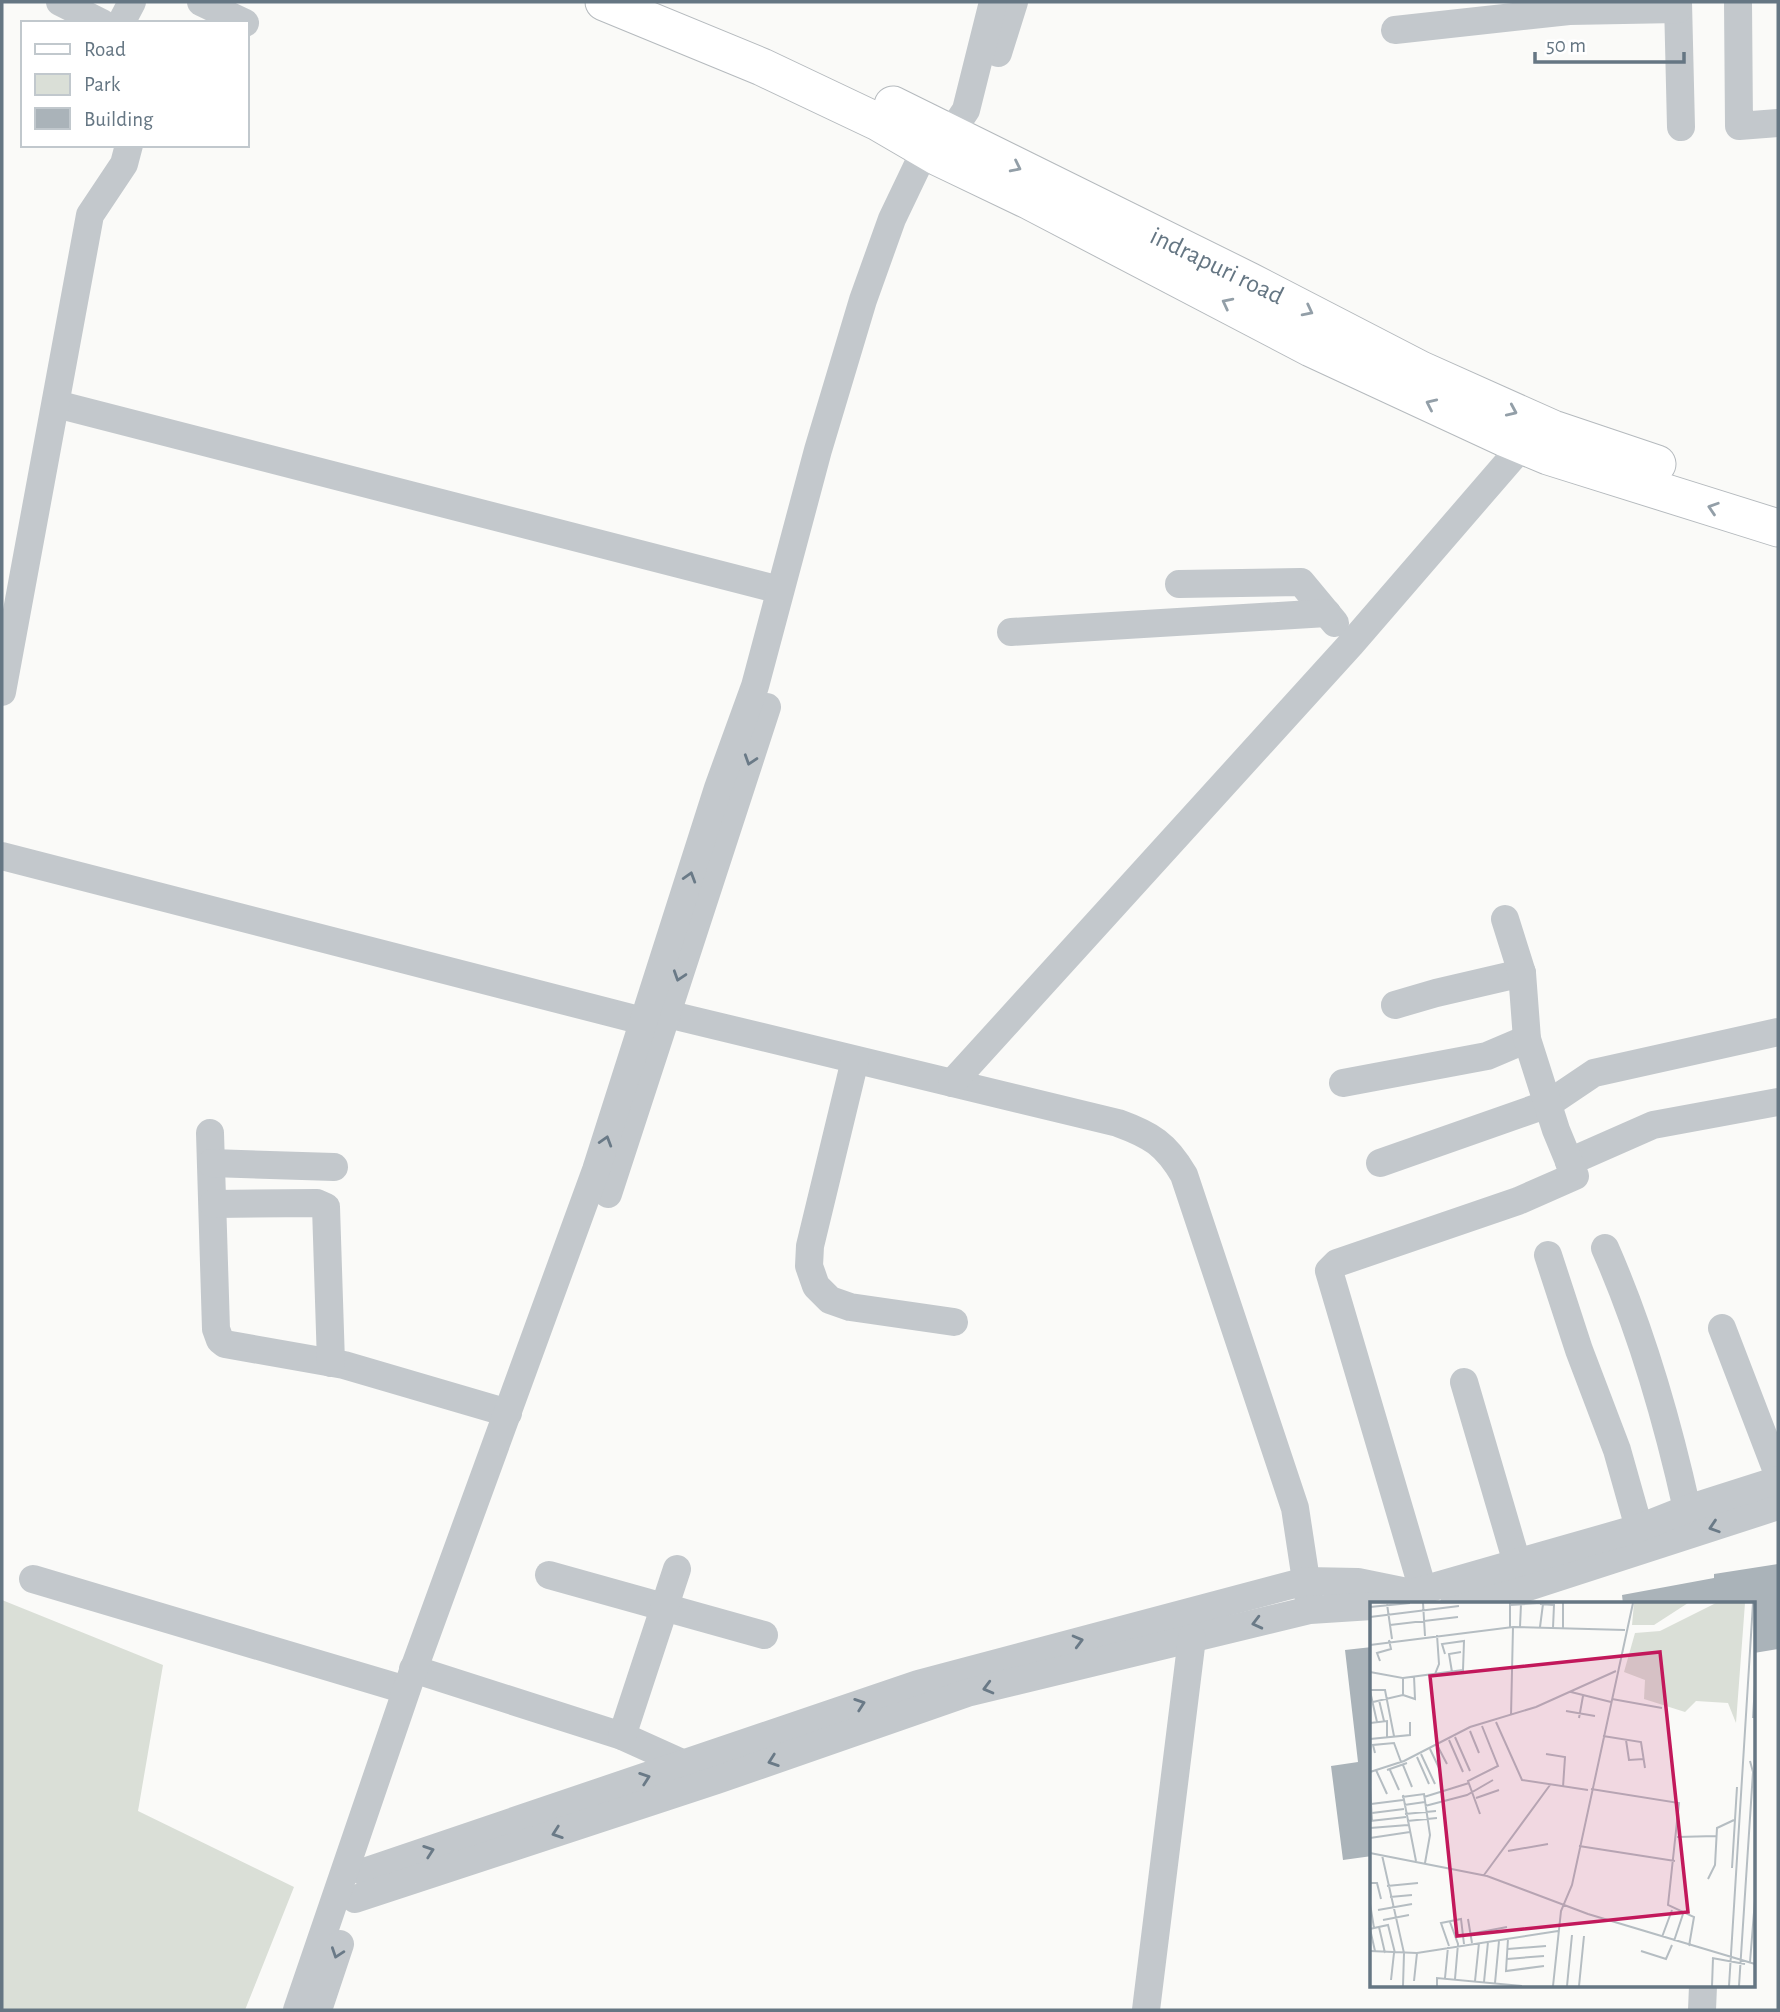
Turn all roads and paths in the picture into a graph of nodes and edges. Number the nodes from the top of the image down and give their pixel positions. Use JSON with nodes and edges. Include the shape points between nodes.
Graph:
{"nodes":[{"id":1,"x":60,"y":2,"type":"edge"},
{"id":2,"x":132,"y":2,"type":"edge"},
{"id":3,"x":201,"y":2,"type":"edge"},
{"id":4,"x":604,"y":2,"type":"edge"},
{"id":5,"x":667,"y":2,"type":"edge"},
{"id":6,"x":993,"y":2,"type":"edge"},
{"id":7,"x":1014,"y":2,"type":"edge"},
{"id":8,"x":1738,"y":2,"type":"edge"},
{"id":9,"x":1678,"y":5,"type":"edge"},
{"id":10,"x":98,"y":21,"type":"edge"},
{"id":11,"x":122,"y":21,"type":"edge"},
{"id":12,"x":241,"y":21,"type":"edge"},
{"id":13,"x":1395,"y":30,"type":"dead end"},
{"id":14,"x":1778,"y":123,"type":"edge"},
{"id":15,"x":1681,"y":127,"type":"dead end"},
{"id":16,"x":944,"y":146,"type":"junction"},
{"id":17,"x":128,"y":147,"type":"edge"},
{"id":18,"x":56,"y":404,"type":"junction"},
{"id":19,"x":1523,"y":445,"type":"junction"},
{"id":20,"x":1778,"y":503,"type":"edge"},
{"id":21,"x":1778,"y":528,"type":"edge"},
{"id":22,"x":12,"y":580,"type":"edge"},
{"id":23,"x":1179,"y":584,"type":"dead end"},
{"id":24,"x":780,"y":590,"type":"junction"},
{"id":25,"x":1327,"y":613,"type":"junction"},
{"id":26,"x":1011,"y":632,"type":"dead end"},
{"id":27,"x":1351,"y":645,"type":"junction"},
{"id":28,"x":2,"y":692,"type":"edge"},
{"id":29,"x":2,"y":856,"type":"edge"},
{"id":30,"x":1505,"y":919,"type":"dead end"},
{"id":31,"x":1522,"y":973,"type":"junction"},
{"id":32,"x":1395,"y":1005,"type":"dead end"},
{"id":33,"x":655,"y":1018,"type":"junction"},
{"id":34,"x":1778,"y":1032,"type":"edge"},
{"id":35,"x":1527,"y":1039,"type":"junction"},
{"id":36,"x":855,"y":1060,"type":"junction"},
{"id":37,"x":952,"y":1083,"type":"junction"},
{"id":38,"x":1343,"y":1083,"type":"dead end"},
{"id":39,"x":1778,"y":1102,"type":"edge"},
{"id":40,"x":1548,"y":1104,"type":"junction"},
{"id":41,"x":210,"y":1133,"type":"dead end"},
{"id":42,"x":1569,"y":1162,"type":"junction"},
{"id":43,"x":211,"y":1163,"type":"junction"},
{"id":44,"x":1380,"y":1163,"type":"dead end"},
{"id":45,"x":334,"y":1167,"type":"dead end"},
{"id":46,"x":213,"y":1204,"type":"junction"},
{"id":47,"x":1605,"y":1248,"type":"dead end"},
{"id":48,"x":1548,"y":1255,"type":"dead end"},
{"id":49,"x":569,"y":1273,"type":"junction"},
{"id":50,"x":954,"y":1322,"type":"dead end"},
{"id":51,"x":1722,"y":1328,"type":"dead end"},
{"id":52,"x":331,"y":1363,"type":"junction"},
{"id":53,"x":1464,"y":1382,"type":"dead end"},
{"id":54,"x":508,"y":1413,"type":"junction"},
{"id":55,"x":1778,"y":1474,"type":"edge"},
{"id":56,"x":1778,"y":1480,"type":"edge"},
{"id":57,"x":1778,"y":1506,"type":"edge"},
{"id":58,"x":1687,"y":1509,"type":"junction"},
{"id":59,"x":1639,"y":1528,"type":"junction"},
{"id":60,"x":677,"y":1569,"type":"dead end"},
{"id":61,"x":550,"y":1575,"type":"dead end"},
{"id":62,"x":33,"y":1579,"type":"dead end"},
{"id":63,"x":1306,"y":1581,"type":"junction"},
{"id":64,"x":1516,"y":1586,"type":"edge"},
{"id":65,"x":1423,"y":1590,"type":"junction"},
{"id":66,"x":1461,"y":1602,"type":"edge"},
{"id":67,"x":1370,"y":1606,"type":"edge"},
{"id":68,"x":665,"y":1607,"type":"junction"},
{"id":69,"x":1310,"y":1609,"type":"junction"},
{"id":70,"x":764,"y":1635,"type":"dead end"},
{"id":71,"x":1192,"y":1638,"type":"junction"},
{"id":72,"x":417,"y":1678,"type":"junction"},
{"id":73,"x":622,"y":1736,"type":"junction"},
{"id":74,"x":685,"y":1765,"type":"junction"},
{"id":75,"x":718,"y":1780,"type":"junction"},
{"id":76,"x":364,"y":1872,"type":"junction"},
{"id":77,"x":355,"y":1899,"type":"junction"},
{"id":78,"x":1703,"y":1988,"type":"edge"},
{"id":79,"x":297,"y":2010,"type":"edge"},
{"id":80,"x":317,"y":2010,"type":"edge"},
{"id":81,"x":1146,"y":2010,"type":"edge"},
{"id":82,"x":1702,"y":2010,"type":"edge"}],
"edges":[{"from":1,"to":10,"type":"street"},
{"from":2,"to":11,"type":"street"},
{"from":3,"to":12,"type":"street"},
{"from":4,"to":16,"type":"main road","via":[[762,66],[878,122]]},
{"from":5,"to":16,"type":"main road","name":"indrapuri road","via":[[811,63]]},
{"from":6,"to":16,"type":"street","via":[[966,110]]},
{"from":7,"to":16,"type":"street","via":[[979,116]]},
{"from":8,"to":14,"type":"street","via":[[1739,126]]},
{"from":9,"to":13,"type":"street","via":[[1569,11]]},
{"from":9,"to":15,"type":"street"},
{"from":19,"to":16,"type":"main road","name":"indrapuri road","one_way":true,"via":[[1311,348],[1030,201]]},
{"from":16,"to":20,"type":"main road","name":"indrapuri road","one_way":true,"via":[[1249,281],[1421,370],[1553,429]]},
{"from":16,"to":24,"type":"street","via":[[892,219],[863,300]]},
{"from":16,"to":33,"type":"street","one_way":true,"via":[[911,221],[843,423],[779,669]]},
{"from":17,"to":18,"type":"street","via":[[124,164],[90,215]]},
{"from":18,"to":22,"type":"street"},
{"from":18,"to":24,"type":"street"},
{"from":21,"to":19,"type":"main road","name":"indrapuri road","one_way":true},
{"from":19,"to":27,"type":"street"},
{"from":22,"to":28,"type":"street"},
{"from":23,"to":25,"type":"street","via":[[1301,582]]},
{"from":33,"to":24,"type":"street","one_way":true,"via":[[718,788],[755,686]]},
{"from":25,"to":26,"type":"street"},
{"from":25,"to":27,"type":"street"},
{"from":27,"to":37,"type":"street"},
{"from":29,"to":33,"type":"street"},
{"from":30,"to":31,"type":"street"},
{"from":31,"to":32,"type":"street"},
{"from":31,"to":35,"type":"street"},
{"from":33,"to":36,"type":"street"},
{"from":33,"to":49,"type":"street","via":[[596,1170]]},
{"from":34,"to":40,"type":"street","via":[[1594,1073]]},
{"from":35,"to":38,"type":"street","via":[[1486,1056]]},
{"from":35,"to":40,"type":"street"},
{"from":36,"to":37,"type":"street"},
{"from":36,"to":50,"type":"street","via":[[810,1246],[809,1266],[816,1286],[830,1300],[850,1307]]},
{"from":37,"to":63,"type":"street","via":[[1118,1123],[1157,1140],[1173,1156],[1184,1175],[1296,1508]]},
{"from":39,"to":42,"type":"street","via":[[1653,1125]]},
{"from":40,"to":42,"type":"street"},
{"from":40,"to":44,"type":"street"},
{"from":41,"to":43,"type":"street"},
{"from":42,"to":65,"type":"street","via":[[1575,1176],[1518,1201],[1336,1263],[1329,1270]]},
{"from":43,"to":45,"type":"street"},
{"from":43,"to":46,"type":"street"},
{"from":46,"to":52,"type":"street","via":[[220,1340]]},
{"from":46,"to":52,"type":"street","via":[[317,1203],[326,1207]]},
{"from":47,"to":58,"type":"street","via":[[1649,1363]]},
{"from":48,"to":59,"type":"street","via":[[1617,1450]]},
{"from":49,"to":54,"type":"street"},
{"from":49,"to":72,"type":"street"},
{"from":51,"to":55,"type":"street"},
{"from":52,"to":54,"type":"street"},
{"from":53,"to":64,"type":"street"},
{"from":54,"to":72,"type":"street"},
{"from":56,"to":58,"type":"street"},
{"from":57,"to":64,"type":"street","one_way":true},
{"from":58,"to":59,"type":"street"},
{"from":59,"to":64,"type":"street"},
{"from":60,"to":68,"type":"street"},
{"from":61,"to":68,"type":"street"},
{"from":62,"to":72,"type":"street"},
{"from":63,"to":65,"type":"street","via":[[1358,1582],[1412,1593]]},
{"from":63,"to":69,"type":"street"},
{"from":74,"to":63,"type":"street","one_way":true,"via":[[942,1676]]},
{"from":64,"to":65,"type":"street"},
{"from":64,"to":66,"type":"street"},
{"from":67,"to":69,"type":"street"},
{"from":68,"to":70,"type":"street"},
{"from":68,"to":73,"type":"street"},
{"from":69,"to":71,"type":"street","one_way":true},
{"from":71,"to":75,"type":"street","one_way":true,"via":[[967,1693]]},
{"from":71,"to":81,"type":"street"},
{"from":72,"to":73,"type":"street"},
{"from":72,"to":76,"type":"street"},
{"from":72,"to":79,"type":"street"},
{"from":73,"to":74,"type":"street"},
{"from":74,"to":75,"type":"street"},
{"from":76,"to":74,"type":"street","one_way":true},
{"from":75,"to":77,"type":"street","one_way":true},
{"from":76,"to":77,"type":"street"},
{"from":77,"to":80,"type":"street","one_way":true},
{"from":78,"to":82,"type":"street"}]}
